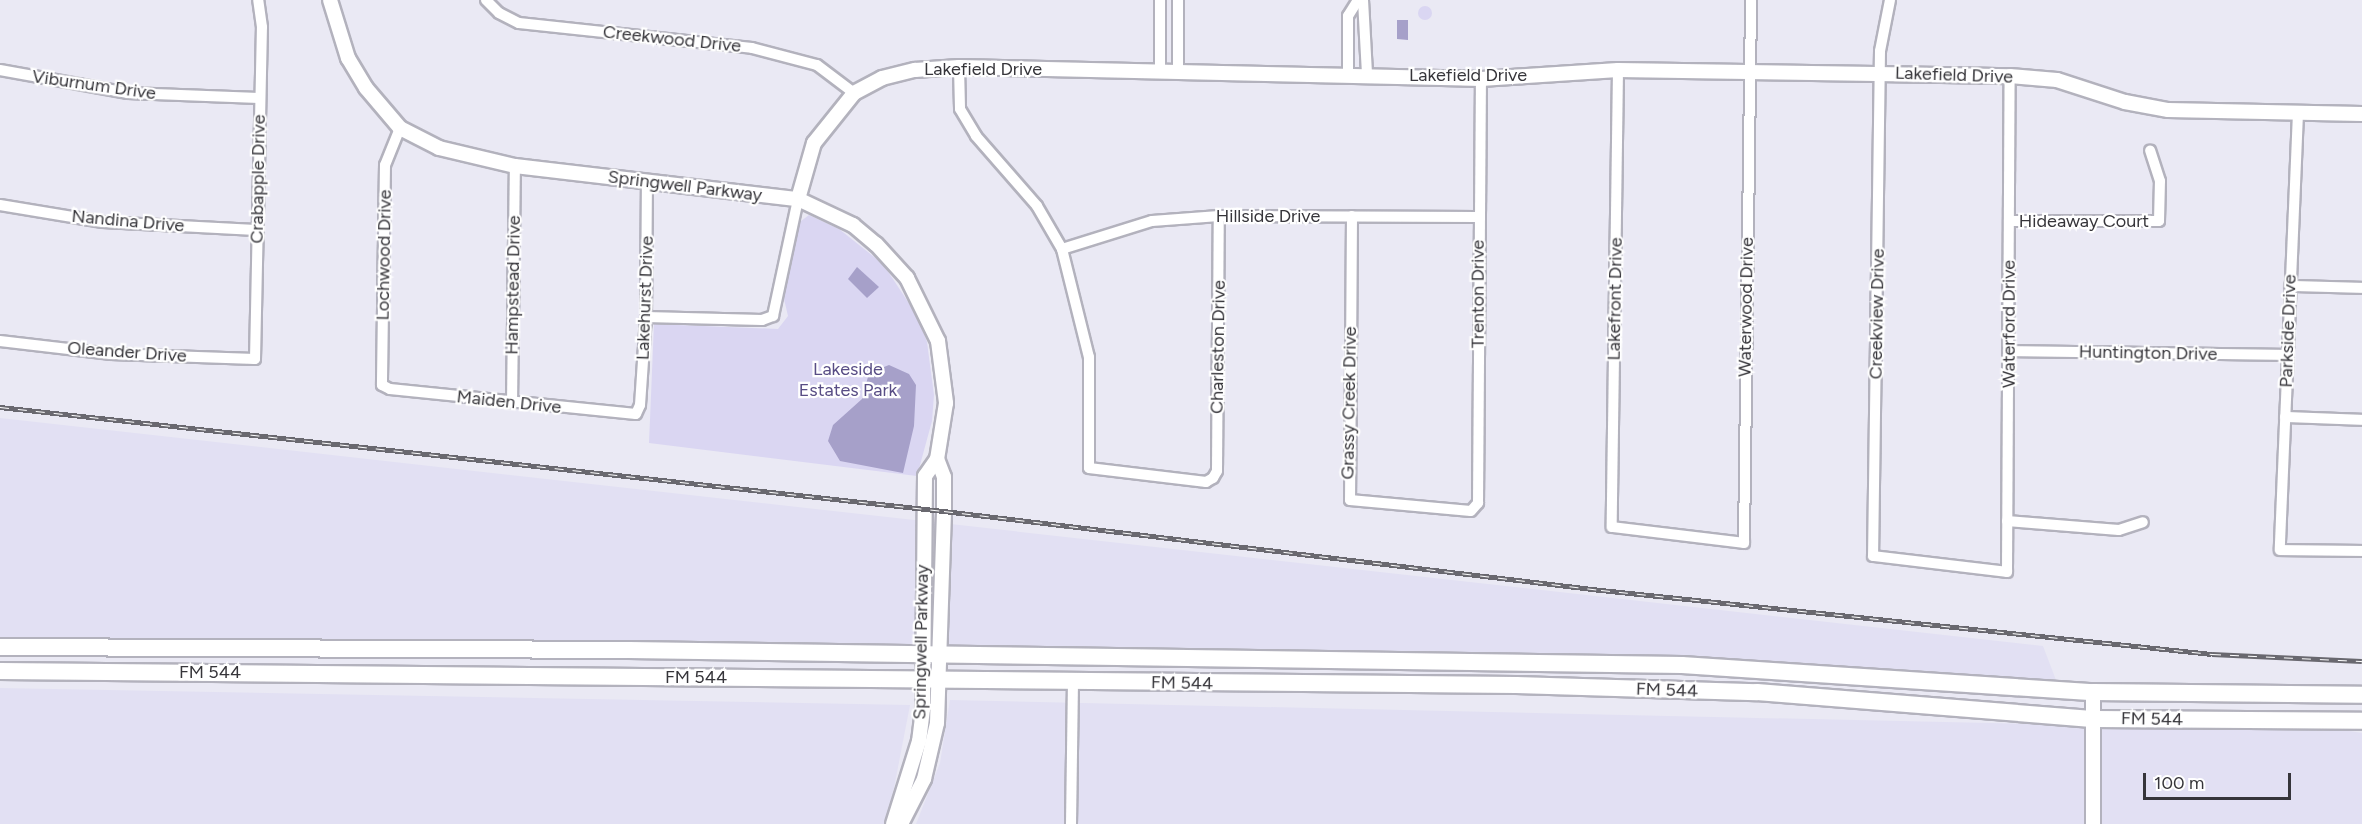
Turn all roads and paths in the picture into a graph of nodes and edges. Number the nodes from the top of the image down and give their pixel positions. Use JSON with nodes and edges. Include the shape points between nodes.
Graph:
{"nodes":[{"id":1,"x":258,"y":0,"type":"edge"},
{"id":2,"x":330,"y":0,"type":"edge"},
{"id":3,"x":486,"y":0,"type":"edge"},
{"id":4,"x":1160,"y":0,"type":"edge"},
{"id":5,"x":1178,"y":0,"type":"edge"},
{"id":6,"x":1358,"y":0,"type":"edge"},
{"id":7,"x":1363,"y":0,"type":"edge"},
{"id":8,"x":1751,"y":0,"type":"edge"},
{"id":9,"x":1890,"y":0,"type":"edge"},
{"id":10,"x":959,"y":68,"type":"junction"},
{"id":11,"x":0,"y":70,"type":"edge"},
{"id":12,"x":1618,"y":70,"type":"junction"},
{"id":13,"x":1160,"y":71,"type":"junction"},
{"id":14,"x":1178,"y":71,"type":"junction"},
{"id":15,"x":1748,"y":72,"type":"junction"},
{"id":16,"x":1880,"y":73,"type":"junction"},
{"id":17,"x":1348,"y":74,"type":"junction"},
{"id":18,"x":1367,"y":74,"type":"junction"},
{"id":19,"x":2010,"y":76,"type":"junction"},
{"id":20,"x":1480,"y":79,"type":"junction"},
{"id":21,"x":854,"y":93,"type":"junction"},
{"id":22,"x":259,"y":98,"type":"junction"},
{"id":23,"x":2298,"y":113,"type":"junction"},
{"id":24,"x":2362,"y":114,"type":"edge"},
{"id":25,"x":400,"y":128,"type":"junction"},
{"id":26,"x":2150,"y":151,"type":"dead end"},
{"id":27,"x":515,"y":166,"type":"junction"},
{"id":28,"x":647,"y":181,"type":"junction"},
{"id":29,"x":798,"y":199,"type":"junction"},
{"id":30,"x":0,"y":205,"type":"edge"},
{"id":31,"x":1219,"y":216,"type":"junction"},
{"id":32,"x":1352,"y":216,"type":"junction"},
{"id":33,"x":1478,"y":217,"type":"junction"},
{"id":34,"x":2010,"y":221,"type":"junction"},
{"id":35,"x":256,"y":230,"type":"junction"},
{"id":36,"x":1062,"y":249,"type":"junction"},
{"id":37,"x":2290,"y":286,"type":"junction"},
{"id":38,"x":2362,"y":288,"type":"edge"},
{"id":39,"x":646,"y":317,"type":"junction"},
{"id":40,"x":0,"y":341,"type":"edge"},
{"id":41,"x":2009,"y":351,"type":"junction"},
{"id":42,"x":2287,"y":355,"type":"junction"},
{"id":43,"x":255,"y":359,"type":"joint"},
{"id":44,"x":382,"y":385,"type":"joint"},
{"id":45,"x":512,"y":404,"type":"junction"},
{"id":46,"x":636,"y":414,"type":"joint"},
{"id":47,"x":2285,"y":417,"type":"junction"},
{"id":48,"x":2362,"y":420,"type":"edge"},
{"id":49,"x":937,"y":459,"type":"junction"},
{"id":50,"x":1475,"y":508,"type":"joint"},
{"id":51,"x":2007,"y":521,"type":"junction"},
{"id":52,"x":2143,"y":522,"type":"dead end"},
{"id":53,"x":923,"y":540,"type":"junction"},
{"id":54,"x":943,"y":540,"type":"junction"},
{"id":55,"x":1744,"y":543,"type":"joint"},
{"id":56,"x":2362,"y":551,"type":"edge"},
{"id":57,"x":2007,"y":572,"type":"joint"},
{"id":58,"x":0,"y":647,"type":"edge"},
{"id":59,"x":203,"y":649,"type":"junction"},
{"id":60,"x":457,"y":650,"type":"junction"},
{"id":61,"x":691,"y":651,"type":"junction"},
{"id":62,"x":922,"y":654,"type":"junction"},
{"id":63,"x":940,"y":654,"type":"junction"},
{"id":64,"x":1207,"y":657,"type":"junction"},
{"id":65,"x":1481,"y":662,"type":"junction"},
{"id":66,"x":0,"y":671,"type":"edge"},
{"id":67,"x":202,"y":672,"type":"junction"},
{"id":68,"x":457,"y":676,"type":"junction"},
{"id":69,"x":931,"y":677,"type":"junction"},
{"id":70,"x":692,"y":678,"type":"junction"},
{"id":71,"x":1073,"y":681,"type":"junction"},
{"id":72,"x":1207,"y":683,"type":"junction"},
{"id":73,"x":1396,"y":685,"type":"junction"},
{"id":74,"x":1975,"y":686,"type":"junction"},
{"id":75,"x":2093,"y":692,"type":"junction"},
{"id":76,"x":2356,"y":694,"type":"edge"},
{"id":77,"x":1894,"y":703,"type":"junction"},
{"id":78,"x":2095,"y":719,"type":"junction"},
{"id":79,"x":2356,"y":721,"type":"edge"},
{"id":80,"x":893,"y":824,"type":"edge"},
{"id":81,"x":901,"y":824,"type":"edge"},
{"id":82,"x":1071,"y":824,"type":"edge"},
{"id":83,"x":2093,"y":824,"type":"edge"}],
"edges":[{"from":1,"to":22,"type":"street","name":"Crabapple Drive","via":[[262,27]]},
{"from":2,"to":25,"type":"street","name":"Springwell Parkway","via":[[348,58],[366,88]]},
{"from":3,"to":21,"type":"street","name":"Creekwood Drive","via":[[499,13],[519,23],[752,48],[817,65]]},
{"from":4,"to":13,"type":"street"},
{"from":5,"to":14,"type":"street"},
{"from":6,"to":17,"type":"street","via":[[1348,16]]},
{"from":7,"to":18,"type":"street"},
{"from":8,"to":15,"type":"street","name":"Waterwood Drive"},
{"from":9,"to":16,"type":"street","name":"Creekview Drive"},
{"from":10,"to":13,"type":"street","name":"Lakefield Drive"},
{"from":10,"to":21,"type":"street","name":"Lakefield Drive","via":[[904,72]]},
{"from":10,"to":36,"type":"street","via":[[960,109],[976,136],[1037,206]]},
{"from":11,"to":22,"type":"street","name":"Viburnum Drive","via":[[128,93]]},
{"from":12,"to":15,"type":"street","name":"Lakefield Drive"},
{"from":12,"to":20,"type":"street","name":"Lakefield Drive"},
{"from":12,"to":55,"type":"street","name":"Lakefront Drive","via":[[1612,527]]},
{"from":13,"to":14,"type":"street","name":"Lakefield Drive"},
{"from":14,"to":17,"type":"street","name":"Lakefield Drive"},
{"from":15,"to":16,"type":"street","name":"Lakefield Drive"},
{"from":15,"to":55,"type":"street","name":"Waterwood Drive"},
{"from":16,"to":19,"type":"street","name":"Lakefield Drive"},
{"from":16,"to":57,"type":"street","name":"Creekview Drive","via":[[1873,556]]},
{"from":17,"to":18,"type":"street","name":"Lakefield Drive"},
{"from":18,"to":20,"type":"street","name":"Lakefield Drive"},
{"from":19,"to":23,"type":"street","name":"Lakefield Drive","via":[[2056,80],[2125,102],[2168,110]]},
{"from":19,"to":34,"type":"street","name":"Waterford Drive"},
{"from":20,"to":33,"type":"street","name":"Trenton Drive"},
{"from":21,"to":29,"type":"street","name":"Lakefield Drive","via":[[814,143]]},
{"from":22,"to":35,"type":"street","name":"Crabapple Drive"},
{"from":23,"to":24,"type":"street","name":"Lakefield Drive"},
{"from":23,"to":37,"type":"street","name":"Parkside Drive"},
{"from":25,"to":27,"type":"street","name":"Springwell Parkway","via":[[439,148]]},
{"from":25,"to":44,"type":"street","name":"Lochwood Drive","via":[[385,165]]},
{"from":26,"to":34,"type":"street","name":"Hideaway Court","via":[[2160,181],[2159,221]]},
{"from":27,"to":28,"type":"street","name":"Springwell Parkway"},
{"from":27,"to":45,"type":"street","name":"Hampstead Drive"},
{"from":28,"to":29,"type":"street","name":"Springwell Parkway"},
{"from":28,"to":39,"type":"street","name":"Lakehurst Drive"},
{"from":29,"to":39,"type":"street","name":"Lakefield Drive","via":[[772,316],[762,320]]},
{"from":29,"to":49,"type":"street","name":"Springwell Parkway","via":[[834,214],[876,244],[919,295],[938,341],[945,380]]},
{"from":30,"to":35,"type":"street","name":"Nandina Drive","via":[[103,222]]},
{"from":31,"to":32,"type":"street","name":"Hillside Drive"},
{"from":31,"to":36,"type":"street","name":"Hillside Drive","via":[[1152,221]]},
{"from":31,"to":36,"type":"street","name":"Charleston Drive","via":[[1214,478],[1206,482],[1089,468],[1089,357]]},
{"from":32,"to":33,"type":"street","name":"Hillside Drive"},
{"from":32,"to":50,"type":"street","name":"Grassy Creek Drive","via":[[1350,500],[1471,511]]},
{"from":33,"to":50,"type":"street","name":"Trenton Drive"},
{"from":34,"to":41,"type":"street","name":"Waterford Drive"},
{"from":35,"to":43,"type":"street","name":"Crabapple Drive"},
{"from":37,"to":38,"type":"street"},
{"from":37,"to":42,"type":"street","name":"Parkside Drive"},
{"from":39,"to":46,"type":"street","name":"Lakehurst Drive","via":[[640,405]]},
{"from":40,"to":43,"type":"street","name":"Oleander Drive","via":[[111,354]]},
{"from":41,"to":42,"type":"street","name":"Huntington Drive"},
{"from":41,"to":51,"type":"street","name":"Waterford Drive"},
{"from":42,"to":47,"type":"street","name":"Parkside Drive"},
{"from":44,"to":45,"type":"street","name":"Maiden Drive"},
{"from":45,"to":46,"type":"street","name":"Maiden Drive"},
{"from":47,"to":48,"type":"street"},
{"from":47,"to":56,"type":"street","name":"Parkside Drive","via":[[2280,550]]},
{"from":49,"to":53,"type":"street","name":"Springwell Parkway","via":[[925,476]]},
{"from":49,"to":54,"type":"street","name":"Springwell Parkway","via":[[944,477]]},
{"from":51,"to":52,"type":"street","via":[[2119,530]]},
{"from":51,"to":57,"type":"street","name":"Waterford Drive"},
{"from":53,"to":54,"type":"street"},
{"from":53,"to":62,"type":"street","name":"Springwell Parkway"},
{"from":54,"to":63,"type":"street","name":"Springwell Parkway"},
{"from":58,"to":59,"type":"main road","name":"FM 544","number":"FM 544"},
{"from":59,"to":60,"type":"main road","name":"FM 544","number":"FM 544"},
{"from":59,"to":67,"type":"main road"},
{"from":60,"to":61,"type":"main road","name":"FM 544","number":"FM 544"},
{"from":60,"to":68,"type":"main road"},
{"from":61,"to":62,"type":"main road","name":"FM 544","number":"FM 544"},
{"from":61,"to":70,"type":"main road"},
{"from":62,"to":63,"type":"main road","name":"FM 544","number":"FM 544"},
{"from":62,"to":69,"type":"street","name":"Springwell Parkway"},
{"from":63,"to":64,"type":"main road","name":"FM 544","number":"FM 544"},
{"from":63,"to":69,"type":"street","name":"Springwell Parkway"},
{"from":64,"to":65,"type":"main road","name":"FM 544","number":"FM 544"},
{"from":64,"to":72,"type":"main road"},
{"from":65,"to":73,"type":"main road","via":[[1461,671],[1406,674]]},
{"from":65,"to":74,"type":"main road","name":"FM 544","number":"FM 544","via":[[1682,665]]},
{"from":66,"to":67,"type":"main road","name":"FM 544","number":"FM 544"},
{"from":67,"to":68,"type":"main road","name":"FM 544","number":"FM 544"},
{"from":68,"to":70,"type":"main road","name":"FM 544","number":"FM 544"},
{"from":69,"to":70,"type":"main road","name":"FM 544","number":"FM 544"},
{"from":69,"to":71,"type":"main road","name":"FM 544","number":"FM 544"},
{"from":69,"to":80,"type":"street","name":"Springwell Parkway","via":[[919,741]]},
{"from":69,"to":81,"type":"street","name":"Springwell Parkway","via":[[932,753]]},
{"from":71,"to":72,"type":"main road","name":"FM 544","number":"FM 544"},
{"from":71,"to":82,"type":"street"},
{"from":72,"to":73,"type":"main road","name":"FM 544","number":"FM 544"},
{"from":73,"to":77,"type":"main road","name":"FM 544","number":"FM 544","via":[[1747,692]]},
{"from":74,"to":75,"type":"main road","name":"FM 544","number":"FM 544"},
{"from":74,"to":77,"type":"main road","via":[[1954,692],[1911,690],[1899,694]]},
{"from":75,"to":76,"type":"main road","name":"FM 544","number":"FM 544"},
{"from":75,"to":78,"type":"street"},
{"from":76,"to":79,"type":"main road"},
{"from":77,"to":78,"type":"main road","name":"FM 544","number":"FM 544"},
{"from":78,"to":79,"type":"main road","name":"FM 544","number":"FM 544"},
{"from":78,"to":83,"type":"street"}]}
